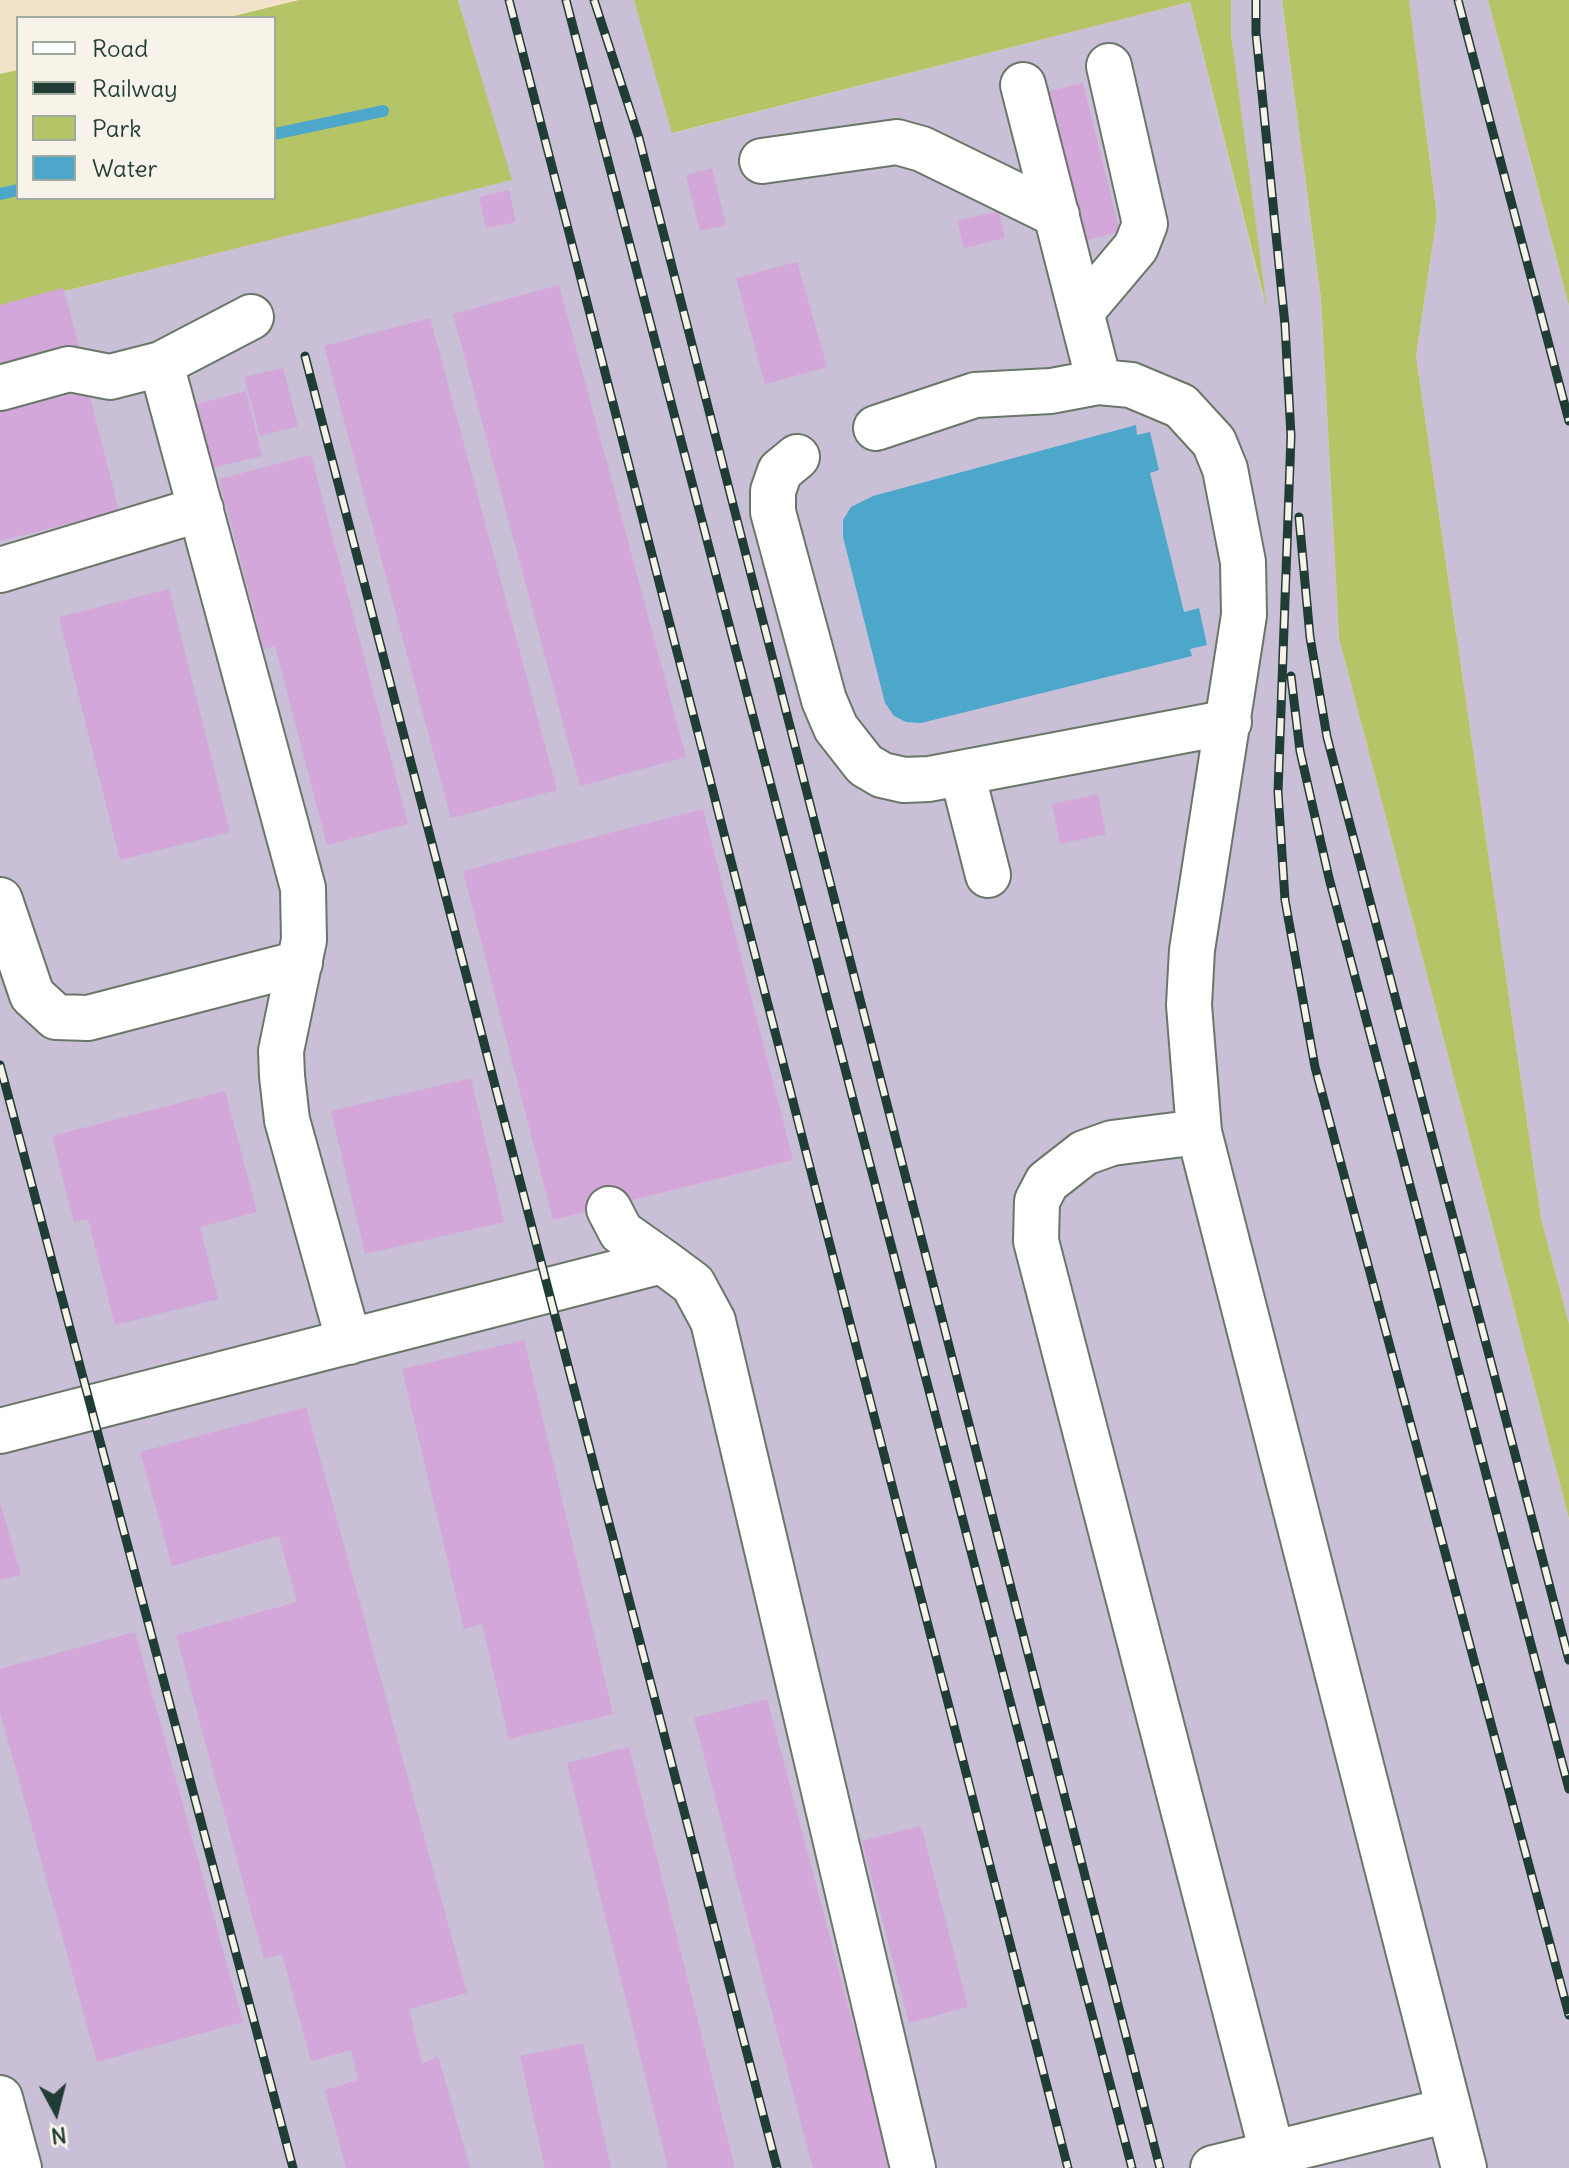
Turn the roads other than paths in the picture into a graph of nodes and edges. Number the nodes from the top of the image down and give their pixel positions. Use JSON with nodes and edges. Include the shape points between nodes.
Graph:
{"nodes":[{"id":1,"x":1109,"y":66,"type":"dead end"},
{"id":2,"x":1023,"y":85,"type":"dead end"},
{"id":3,"x":762,"y":161,"type":"dead end"},
{"id":4,"x":1057,"y":215,"type":"junction"},
{"id":5,"x":1082,"y":311,"type":"junction"},
{"id":6,"x":251,"y":317,"type":"dead end"},
{"id":7,"x":161,"y":364,"type":"junction"},
{"id":8,"x":1099,"y":382,"type":"junction"},
{"id":9,"x":0,"y":388,"type":"edge"},
{"id":10,"x":876,"y":428,"type":"dead end"},
{"id":11,"x":797,"y":457,"type":"dead end"},
{"id":12,"x":201,"y":509,"type":"junction"},
{"id":13,"x":0,"y":570,"type":"edge"},
{"id":14,"x":1229,"y":722,"type":"junction"},
{"id":15,"x":962,"y":773,"type":"junction"},
{"id":16,"x":988,"y":875,"type":"dead end"},
{"id":17,"x":0,"y":900,"type":"edge"},
{"id":18,"x":300,"y":963,"type":"junction"},
{"id":19,"x":1199,"y":1132,"type":"junction"},
{"id":20,"x":609,"y":1209,"type":"dead end"},
{"id":21,"x":662,"y":1261,"type":"junction"},
{"id":22,"x":349,"y":1342,"type":"junction"},
{"id":23,"x":0,"y":1431,"type":"edge"},
{"id":24,"x":0,"y":2098,"type":"edge"},
{"id":25,"x":1449,"y":2110,"type":"junction"},
{"id":26,"x":1274,"y":2160,"type":"edge"},
{"id":27,"x":19,"y":2168,"type":"edge"},
{"id":28,"x":913,"y":2168,"type":"edge"},
{"id":29,"x":1213,"y":2168,"type":"edge"},
{"id":30,"x":1464,"y":2168,"type":"edge"}],
"edges":[{"from":1,"to":5,"type":"lane","via":[[1145,224],[1136,247]]},
{"from":2,"to":4,"type":"lane"},
{"from":3,"to":4,"type":"lane","via":[[897,142],[922,149]]},
{"from":4,"to":5,"type":"lane"},
{"from":5,"to":8,"type":"lane"},
{"from":6,"to":7,"type":"lane"},
{"from":7,"to":9,"type":"lane","via":[[110,377],[69,369]]},
{"from":7,"to":12,"type":"lane"},
{"from":8,"to":10,"type":"lane","via":[[975,395]]},
{"from":8,"to":14,"type":"lane","via":[[1131,385],[1181,406],[1214,442],[1225,469],[1243,562],[1244,615]]},
{"from":11,"to":15,"type":"lane","via":[[780,471],[773,512],[836,728],[865,765],[882,775],[904,780]]},
{"from":12,"to":13,"type":"lane"},
{"from":12,"to":18,"type":"lane","via":[[294,848],[305,916]]},
{"from":14,"to":15,"type":"lane"},
{"from":14,"to":19,"type":"lane","via":[[1192,950],[1189,1019]]},
{"from":15,"to":16,"type":"lane"},
{"from":17,"to":18,"type":"lane","via":[[32,995],[56,1017],[88,1018]]},
{"from":18,"to":22,"type":"lane","via":[[281,1051],[287,1120]]},
{"from":19,"to":25,"type":"lane"},
{"from":19,"to":26,"type":"lane","via":[[1112,1143],[1084,1153],[1047,1182],[1037,1201],[1036,1241]]},
{"from":20,"to":21,"type":"lane","via":[[621,1232]]},
{"from":21,"to":22,"type":"lane"},
{"from":21,"to":28,"type":"lane","via":[[693,1284],[713,1321]]},
{"from":22,"to":23,"type":"lane"},
{"from":24,"to":27,"type":"lane"},
{"from":25,"to":26,"type":"lane"},
{"from":25,"to":30,"type":"lane"},
{"from":26,"to":29,"type":"lane"}]}
